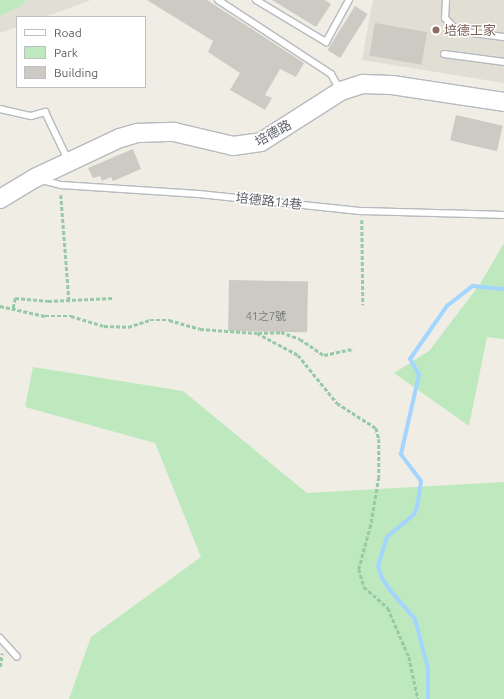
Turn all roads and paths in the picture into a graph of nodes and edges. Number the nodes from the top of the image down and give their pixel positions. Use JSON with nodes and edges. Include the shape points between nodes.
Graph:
{"nodes":[{"id":1,"x":218,"y":0,"type":"edge"},
{"id":2,"x":256,"y":0,"type":"edge"},
{"id":3,"x":349,"y":0,"type":"edge"},
{"id":4,"x":446,"y":0,"type":"edge"},
{"id":5,"x":504,"y":37,"type":"edge"},
{"id":6,"x":444,"y":54,"type":"dead end"},
{"id":7,"x":504,"y":62,"type":"edge"},
{"id":8,"x":341,"y":91,"type":"junction"},
{"id":9,"x":504,"y":102,"type":"edge"},
{"id":10,"x":0,"y":109,"type":"edge"},
{"id":11,"x":69,"y":164,"type":"junction"},
{"id":12,"x":35,"y":178,"type":"junction"},
{"id":13,"x":60,"y":185,"type":"junction"},
{"id":14,"x":0,"y":199,"type":"edge"},
{"id":15,"x":362,"y":211,"type":"junction"},
{"id":16,"x":504,"y":214,"type":"edge"},
{"id":17,"x":113,"y":298,"type":"dead end"},
{"id":18,"x":69,"y":300,"type":"junction"},
{"id":19,"x":363,"y":305,"type":"dead end"},
{"id":20,"x":0,"y":306,"type":"edge"},
{"id":21,"x":13,"y":308,"type":"junction"},
{"id":22,"x":257,"y":333,"type":"junction"},
{"id":23,"x":353,"y":349,"type":"dead end"},
{"id":24,"x":0,"y":638,"type":"edge"},
{"id":25,"x":17,"y":657,"type":"dead end"},
{"id":26,"x":418,"y":699,"type":"edge"}],
"edges":[{"from":1,"to":8,"type":"lane","via":[[331,74]]},
{"from":2,"to":3,"type":"lane","via":[[326,42]]},
{"from":4,"to":5,"type":"lane","via":[[446,18],[457,31]]},
{"from":6,"to":7,"type":"lane"},
{"from":8,"to":9,"type":"main road","name":"培德路","via":[[363,84],[392,85]]},
{"from":8,"to":11,"type":"main road","name":"培德路","via":[[261,142],[248,146],[233,146],[174,132],[152,131],[120,138]]},
{"from":10,"to":11,"type":"lane","via":[[31,116],[45,112]]},
{"from":11,"to":12,"type":"main road","name":"培德路"},
{"from":12,"to":13,"type":"lane","name":"培德路14巷"},
{"from":12,"to":14,"type":"main road","name":"培德路"},
{"from":13,"to":15,"type":"lane","name":"培德路14巷","via":[[199,194]]},
{"from":13,"to":18,"type":"path"},
{"from":15,"to":16,"type":"lane","name":"培德路14巷"},
{"from":15,"to":19,"type":"path"},
{"from":17,"to":18,"type":"path"},
{"from":18,"to":21,"type":"path","via":[[15,298]]},
{"from":20,"to":21,"type":"path"},
{"from":21,"to":22,"type":"path","via":[[45,316],[71,316],[104,326],[128,327],[150,320],[169,320],[200,329]]},
{"from":22,"to":23,"type":"path","via":[[281,332],[300,339],[324,355]]},
{"from":22,"to":26,"type":"path","via":[[298,355],[337,403],[376,428],[379,439],[379,477],[371,525],[359,569],[364,587],[388,608],[409,657]]},
{"from":24,"to":25,"type":"lane"}]}
